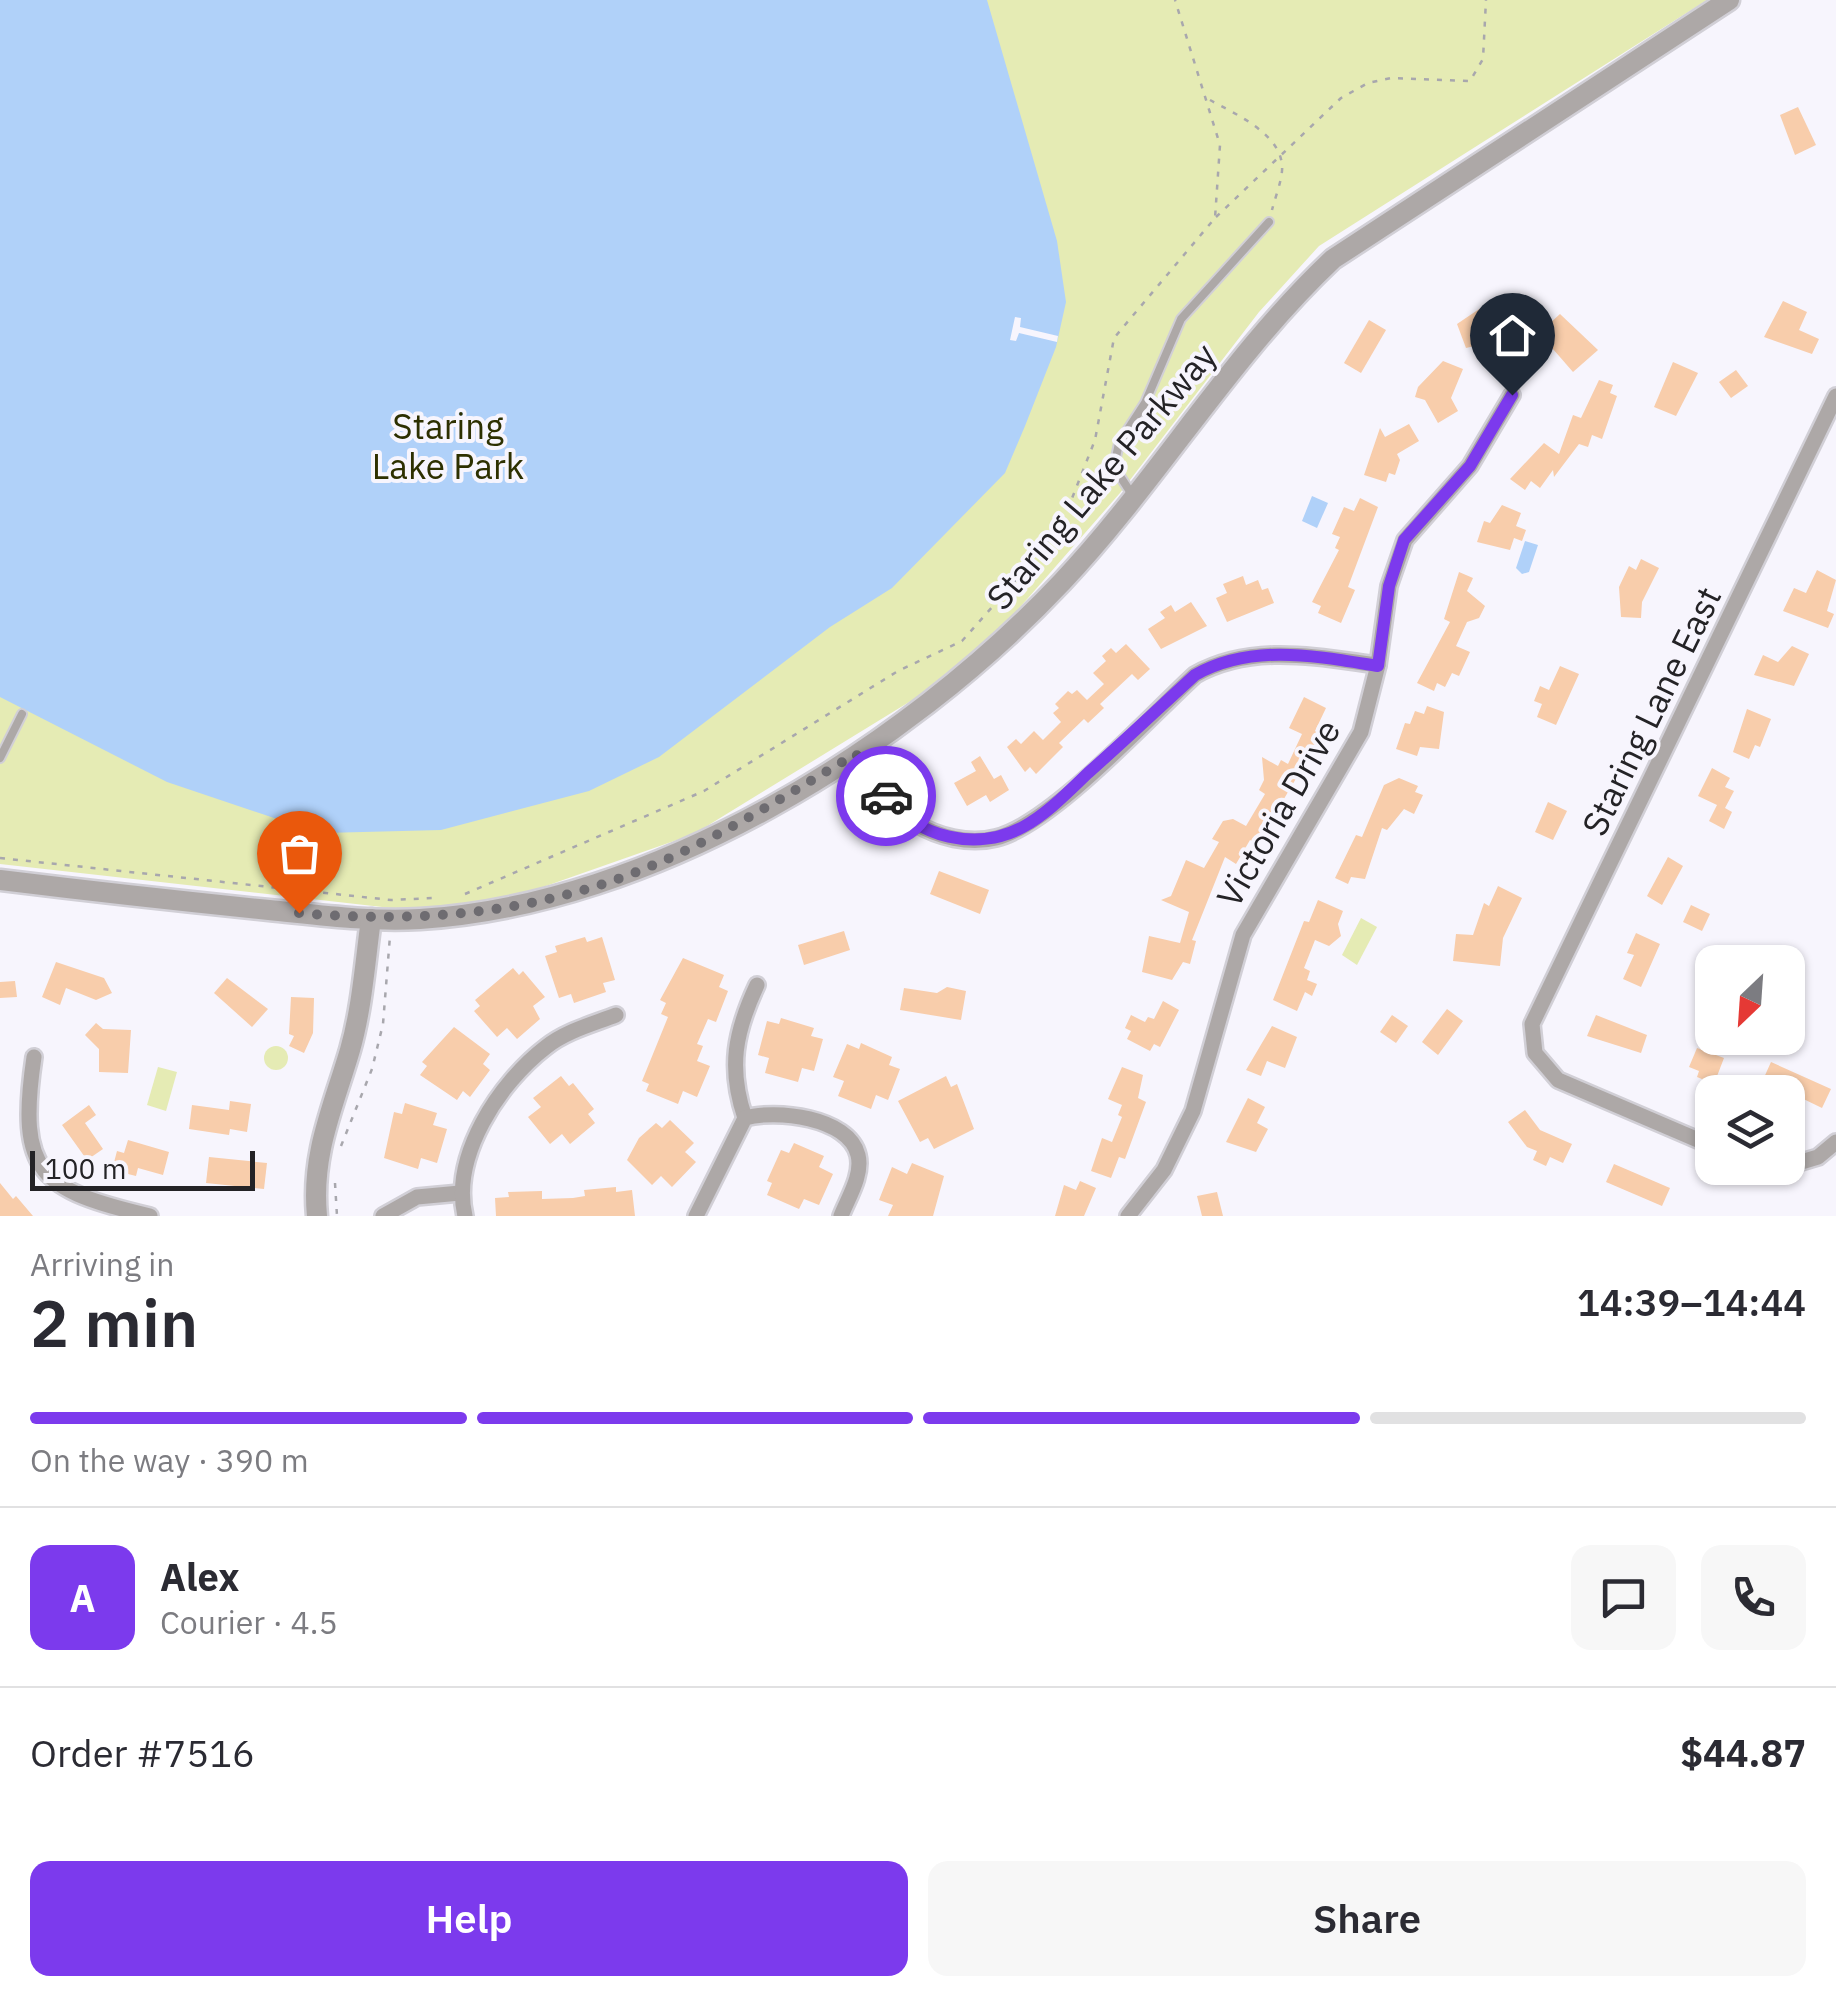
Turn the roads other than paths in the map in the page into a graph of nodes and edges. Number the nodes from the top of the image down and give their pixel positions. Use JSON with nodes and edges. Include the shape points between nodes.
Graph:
{"nodes":[{"id":1,"x":1729,"y":0,"type":"edge"},
{"id":2,"x":1269,"y":222,"type":"road end"},
{"id":3,"x":1512,"y":395,"type":"dead end"},
{"id":4,"x":1836,"y":396,"type":"edge"},
{"id":5,"x":1132,"y":496,"type":"junction"},
{"id":6,"x":1378,"y":666,"type":"junction"},
{"id":7,"x":22,"y":714,"type":"dead end"},
{"id":8,"x":5,"y":736,"type":"edge"},
{"id":9,"x":856,"y":754,"type":"junction"},
{"id":10,"x":0,"y":758,"type":"edge"},
{"id":11,"x":0,"y":880,"type":"edge"},
{"id":12,"x":371,"y":920,"type":"junction"},
{"id":13,"x":757,"y":985,"type":"dead end"},
{"id":14,"x":616,"y":1015,"type":"dead end"},
{"id":15,"x":34,"y":1057,"type":"dead end"},
{"id":16,"x":745,"y":1118,"type":"junction"},
{"id":17,"x":1695,"y":1139,"type":"edge"},
{"id":18,"x":1836,"y":1142,"type":"edge"},
{"id":19,"x":1805,"y":1161,"type":"edge"},
{"id":20,"x":460,"y":1193,"type":"junction"},
{"id":21,"x":150,"y":1216,"type":"edge"},
{"id":22,"x":318,"y":1216,"type":"edge"},
{"id":23,"x":383,"y":1216,"type":"edge"},
{"id":24,"x":464,"y":1216,"type":"edge"},
{"id":25,"x":696,"y":1216,"type":"edge"},
{"id":26,"x":841,"y":1216,"type":"edge"},
{"id":27,"x":1128,"y":1216,"type":"edge"}],
"edges":[{"from":1,"to":5,"type":"street","name":"Staring Lake Parkway","via":[[1333,259],[1284,309]]},
{"from":2,"to":5,"type":"lane","via":[[1181,319],[1145,403],[1119,442],[1114,467]]},
{"from":3,"to":6,"type":"street","name":"Victoria Drive","via":[[1470,466],[1404,540],[1389,586]]},
{"from":4,"to":17,"type":"street","name":"Staring Lane East","via":[[1536,1011],[1536,1054],[1558,1080]]},
{"from":5,"to":9,"type":"street","name":"Staring Lake Parkway","via":[[1067,577],[995,649]]},
{"from":6,"to":9,"type":"street","via":[[1254,654],[1215,664],[1052,806],[995,838],[966,840],[912,822]]},
{"from":6,"to":27,"type":"street","name":"Victoria Drive","via":[[1348,761],[1242,935],[1177,1147]]},
{"from":7,"to":8,"type":"lane"},
{"from":8,"to":10,"type":"lane"},
{"from":9,"to":12,"type":"street","name":"Staring Lake Parkway","via":[[653,866],[489,912]]},
{"from":11,"to":12,"type":"street","name":"Staring Lake Parkway"},
{"from":12,"to":22,"type":"street","via":[[350,1050],[320,1135]]},
{"from":13,"to":16,"type":"street","via":[[734,1043],[735,1089]]},
{"from":14,"to":20,"type":"street","via":[[560,1039],[528,1064],[478,1132]]},
{"from":15,"to":21,"type":"street","via":[[26,1131],[42,1168],[75,1194]]},
{"from":16,"to":25,"type":"street"},
{"from":16,"to":26,"type":"street","via":[[790,1112],[853,1143],[858,1175]]},
{"from":18,"to":19,"type":"street"},
{"from":20,"to":23,"type":"street","via":[[418,1197]]},
{"from":20,"to":24,"type":"street"}]}
